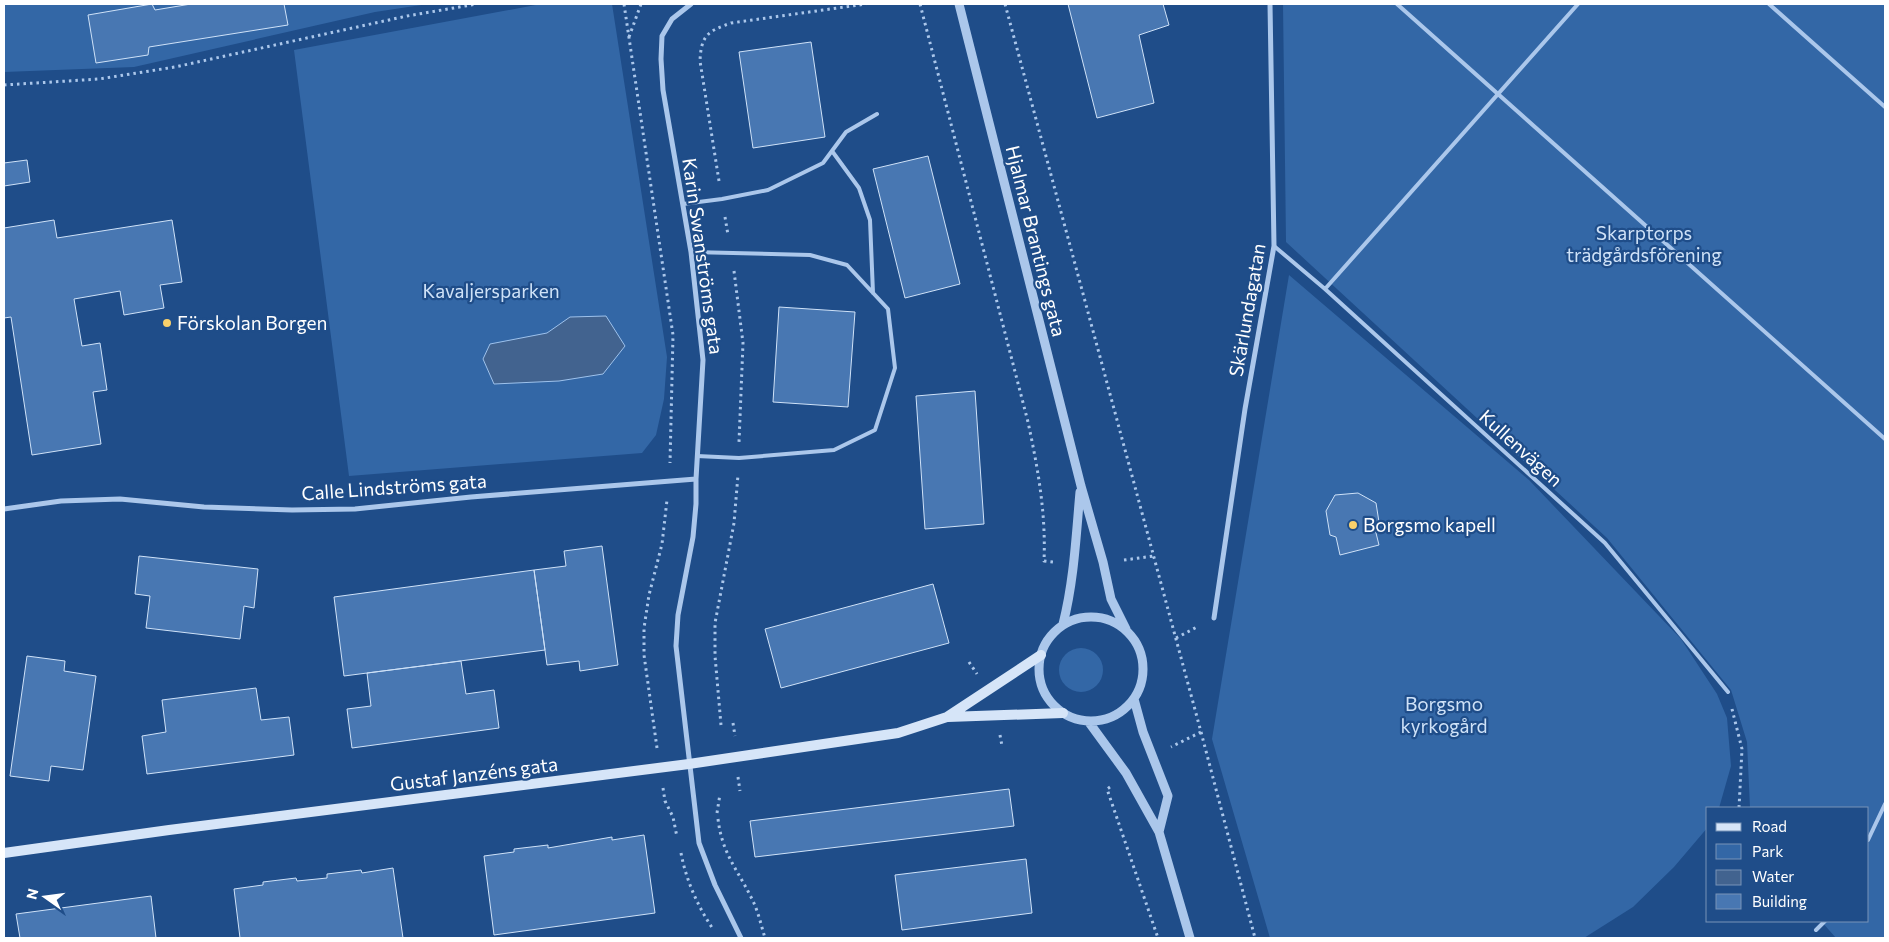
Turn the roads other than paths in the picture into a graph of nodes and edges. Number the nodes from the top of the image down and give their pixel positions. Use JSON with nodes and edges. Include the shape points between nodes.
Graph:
{"nodes":[{"id":1,"x":692,"y":4,"type":"edge"},
{"id":2,"x":959,"y":4,"type":"edge"},
{"id":3,"x":1270,"y":4,"type":"edge"},
{"id":4,"x":1397,"y":4,"type":"edge"},
{"id":5,"x":1578,"y":4,"type":"edge"},
{"id":6,"x":1770,"y":4,"type":"edge"},
{"id":7,"x":1498,"y":94,"type":"junction"},
{"id":8,"x":1885,"y":106,"type":"edge"},
{"id":9,"x":877,"y":114,"type":"dead end"},
{"id":10,"x":832,"y":151,"type":"junction"},
{"id":11,"x":683,"y":204,"type":"junction"},
{"id":12,"x":1274,"y":246,"type":"junction"},
{"id":13,"x":691,"y":252,"type":"junction"},
{"id":14,"x":1325,"y":289,"type":"junction"},
{"id":15,"x":873,"y":293,"type":"junction"},
{"id":16,"x":1885,"y":439,"type":"edge"},
{"id":17,"x":697,"y":456,"type":"junction"},
{"id":18,"x":696,"y":479,"type":"junction"},
{"id":19,"x":1081,"y":486,"type":"junction"},
{"id":20,"x":4,"y":508,"type":"edge"},
{"id":21,"x":1214,"y":618,"type":"road end"},
{"id":22,"x":1063,"y":624,"type":"junction"},
{"id":23,"x":1126,"y":629,"type":"junction"},
{"id":24,"x":1041,"y":655,"type":"junction"},
{"id":25,"x":1728,"y":692,"type":"road end"},
{"id":26,"x":1134,"y":699,"type":"junction"},
{"id":27,"x":1063,"y":713,"type":"junction"},
{"id":28,"x":946,"y":717,"type":"junction"},
{"id":29,"x":1088,"y":721,"type":"junction"},
{"id":30,"x":689,"y":764,"type":"junction"},
{"id":31,"x":1885,"y":804,"type":"edge"},
{"id":32,"x":1160,"y":832,"type":"junction"},
{"id":33,"x":1869,"y":838,"type":"edge"},
{"id":34,"x":4,"y":853,"type":"edge"},
{"id":35,"x":1824,"y":922,"type":"edge"},
{"id":36,"x":1816,"y":930,"type":"dead end"},
{"id":37,"x":742,"y":938,"type":"edge"},
{"id":38,"x":1190,"y":938,"type":"edge"}],
"edges":[{"from":1,"to":11,"type":"street","name":"Karin Swanströms gata","via":[[672,19],[662,36],[663,90]]},
{"from":2,"to":19,"type":"street","name":"Hjalmar Brantings gata"},
{"from":3,"to":12,"type":"street","name":"Skärlundagatan"},
{"from":4,"to":7,"type":"lane"},
{"from":5,"to":7,"type":"lane"},
{"from":6,"to":8,"type":"lane"},
{"from":7,"to":14,"type":"lane"},
{"from":7,"to":16,"type":"lane"},
{"from":9,"to":10,"type":"lane","via":[[846,132]]},
{"from":10,"to":11,"type":"lane","via":[[823,163],[768,190]]},
{"from":10,"to":15,"type":"lane","via":[[859,188],[870,220]]},
{"from":11,"to":13,"type":"street","name":"Karin Swanströms gata"},
{"from":12,"to":14,"type":"lane","name":"Kullenvägen"},
{"from":12,"to":21,"type":"street","name":"Skärlundagatan","via":[[1245,409]]},
{"from":13,"to":15,"type":"lane","via":[[810,255],[847,265]]},
{"from":13,"to":17,"type":"street","name":"Karin Swanströms gata","via":[[703,360]]},
{"from":14,"to":25,"type":"lane","name":"Kullenvägen","via":[[1605,543]]},
{"from":15,"to":17,"type":"lane","via":[[888,309],[895,368],[875,430],[834,450],[739,458]]},
{"from":17,"to":18,"type":"street","name":"Karin Swanströms gata"},
{"from":18,"to":20,"type":"street","name":"Calle Lindströms gata","via":[[356,508],[204,507],[120,499],[61,501]]},
{"from":18,"to":30,"type":"street","name":"Karin Swanströms gata","via":[[693,538],[678,615],[676,646]]},
{"from":19,"to":22,"type":"street","name":"Hjalmar Brantings gata"},
{"from":19,"to":23,"type":"street","name":"Hjalmar Brantings gata","via":[[1111,599]]},
{"from":22,"to":23,"type":"street","name":"Hjalmar Brantings gata","via":[[1096,616],[1112,620]]},
{"from":22,"to":24,"type":"street","name":"Hjalmar Brantings gata","via":[[1045,643]]},
{"from":23,"to":26,"type":"street","name":"Hjalmar Brantings gata","via":[[1138,644],[1144,663],[1142,682]]},
{"from":24,"to":27,"type":"street","name":"Hjalmar Brantings gata","via":[[1038,668],[1040,682],[1053,705]]},
{"from":24,"to":28,"type":"main road","name":"Gustaf Janzéns gata"},
{"from":26,"to":29,"type":"street","name":"Hjalmar Brantings gata","via":[[1122,712],[1106,720]]},
{"from":26,"to":32,"type":"street","via":[[1168,796]]},
{"from":27,"to":28,"type":"main road","name":"Gustaf Janzéns gata"},
{"from":27,"to":29,"type":"street","name":"Hjalmar Brantings gata"},
{"from":28,"to":30,"type":"main road","name":"Gustaf Janzéns gata","via":[[898,733]]},
{"from":29,"to":32,"type":"street","via":[[1126,773]]},
{"from":30,"to":34,"type":"main road","name":"Gustaf Janzéns gata"},
{"from":30,"to":37,"type":"street","name":"Karin Swanströms gata","via":[[699,844],[715,885]]},
{"from":31,"to":33,"type":"lane"},
{"from":32,"to":38,"type":"street"},
{"from":35,"to":36,"type":"lane"}]}
